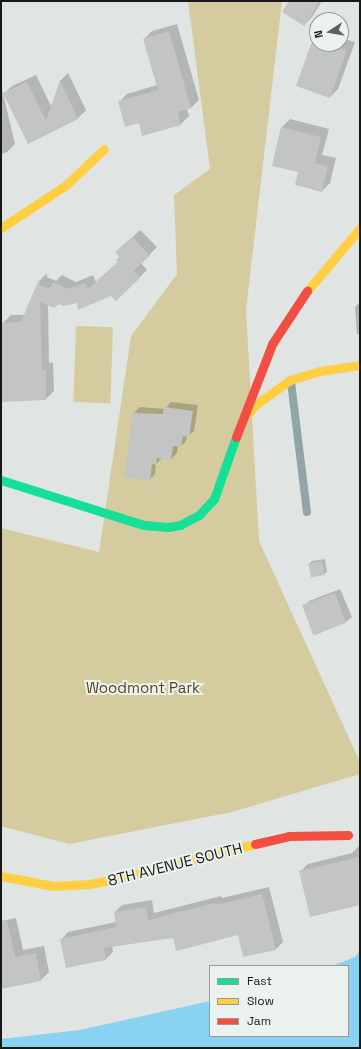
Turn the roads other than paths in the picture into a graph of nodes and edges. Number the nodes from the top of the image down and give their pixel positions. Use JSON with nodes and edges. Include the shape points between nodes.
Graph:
{"nodes":[{"id":1,"x":104,"y":149,"type":"dead end"},
{"id":2,"x":1,"y":228,"type":"edge"},
{"id":3,"x":360,"y":228,"type":"edge"},
{"id":4,"x":360,"y":365,"type":"edge"},
{"id":5,"x":290,"y":380,"type":"junction"},
{"id":6,"x":244,"y":421,"type":"junction"},
{"id":7,"x":1,"y":480,"type":"edge"},
{"id":8,"x":307,"y":512,"type":"dead end"},
{"id":9,"x":348,"y":836,"type":"dead end"},
{"id":10,"x":1,"y":876,"type":"edge"}],
"edges":[{"from":1,"to":2,"type":"street","via":[[66,185]]},
{"from":3,"to":6,"type":"street","via":[[325,267],[272,344]]},
{"from":4,"to":5,"type":"street","via":[[320,370]]},
{"from":5,"to":6,"type":"street","via":[[255,405]]},
{"from":5,"to":8,"type":"lane"},
{"from":6,"to":7,"type":"street","via":[[214,498],[199,514],[180,525],[132,523],[88,506]]},
{"from":9,"to":10,"type":"street","name":"8TH AVENUE SOUTH","via":[[289,836],[88,884],[53,886]]}]}
